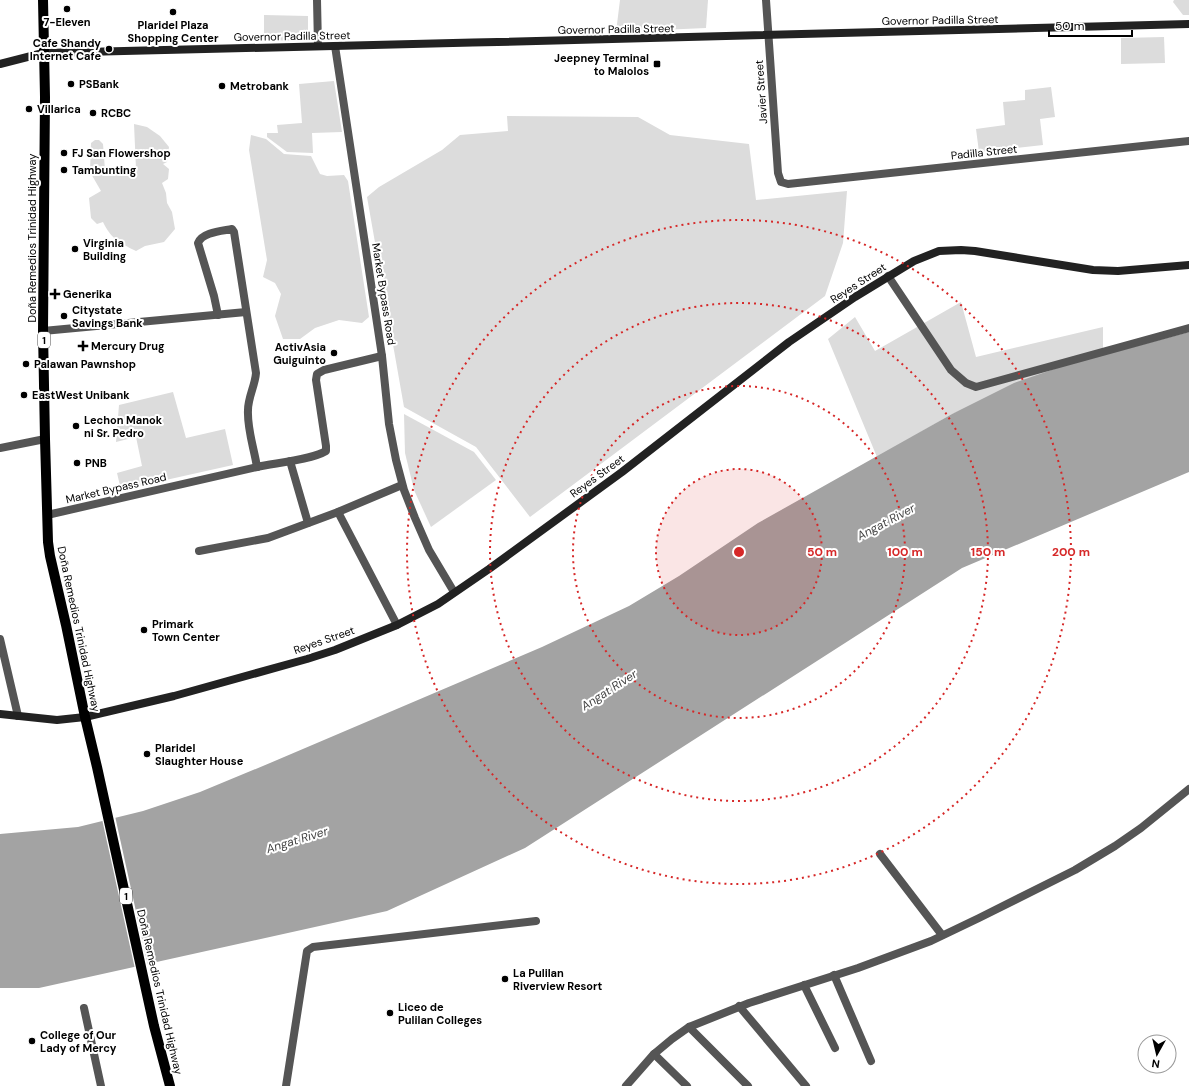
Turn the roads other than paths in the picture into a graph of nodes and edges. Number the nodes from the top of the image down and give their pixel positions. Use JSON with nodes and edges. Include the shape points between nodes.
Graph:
{"nodes":[{"id":1,"x":43,"y":0,"type":"edge"},
{"id":2,"x":318,"y":0,"type":"edge"},
{"id":3,"x":766,"y":0,"type":"edge"},
{"id":4,"x":1189,"y":24,"type":"edge"},
{"id":5,"x":768,"y":36,"type":"junction"},
{"id":6,"x":318,"y":46,"type":"junction"},
{"id":7,"x":335,"y":46,"type":"junction"},
{"id":8,"x":43,"y":53,"type":"junction"},
{"id":9,"x":0,"y":64,"type":"edge"},
{"id":10,"x":1189,"y":141,"type":"edge"},
{"id":11,"x":781,"y":182,"type":"joint"},
{"id":12,"x":1189,"y":265,"type":"edge"},
{"id":13,"x":888,"y":276,"type":"junction"},
{"id":14,"x":246,"y":312,"type":"junction"},
{"id":15,"x":218,"y":315,"type":"junction"},
{"id":16,"x":1189,"y":328,"type":"edge"},
{"id":17,"x":44,"y":331,"type":"junction"},
{"id":18,"x":382,"y":356,"type":"junction"},
{"id":19,"x":45,"y":439,"type":"junction"},
{"id":20,"x":0,"y":448,"type":"edge"},
{"id":21,"x":290,"y":461,"type":"junction"},
{"id":22,"x":257,"y":466,"type":"junction"},
{"id":23,"x":402,"y":485,"type":"junction"},
{"id":24,"x":338,"y":512,"type":"junction"},
{"id":25,"x":48,"y":515,"type":"junction"},
{"id":26,"x":308,"y":523,"type":"junction"},
{"id":27,"x":199,"y":551,"type":"dead end"},
{"id":28,"x":454,"y":592,"type":"junction"},
{"id":29,"x":397,"y":625,"type":"junction"},
{"id":30,"x":0,"y":639,"type":"edge"},
{"id":31,"x":0,"y":714,"type":"edge"},
{"id":32,"x":18,"y":716,"type":"junction"},
{"id":33,"x":85,"y":718,"type":"junction"},
{"id":34,"x":1189,"y":789,"type":"edge"},
{"id":35,"x":880,"y":854,"type":"dead end"},
{"id":36,"x":536,"y":921,"type":"dead end"},
{"id":37,"x":942,"y":935,"type":"junction"},
{"id":38,"x":834,"y":976,"type":"junction"},
{"id":39,"x":804,"y":985,"type":"junction"},
{"id":40,"x":739,"y":1006,"type":"junction"},
{"id":41,"x":84,"y":1008,"type":"dead end"},
{"id":42,"x":689,"y":1027,"type":"junction"},
{"id":43,"x":834,"y":1048,"type":"dead end"},
{"id":44,"x":654,"y":1054,"type":"junction"},
{"id":45,"x":871,"y":1061,"type":"dead end"},
{"id":46,"x":101,"y":1086,"type":"edge"},
{"id":47,"x":170,"y":1086,"type":"edge"},
{"id":48,"x":286,"y":1086,"type":"edge"},
{"id":49,"x":626,"y":1086,"type":"edge"},
{"id":50,"x":687,"y":1086,"type":"edge"},
{"id":51,"x":748,"y":1086,"type":"edge"},
{"id":52,"x":806,"y":1086,"type":"edge"}],
"edges":[{"from":1,"to":8,"type":"main road","name":"Doña Remedios Trinidad Highway","number":"1"},
{"from":2,"to":6,"type":"street"},
{"from":3,"to":5,"type":"street","name":"Javier Street"},
{"from":4,"to":5,"type":"street","name":"Governor Padilla Street"},
{"from":5,"to":7,"type":"street","name":"Governor Padilla Street"},
{"from":5,"to":11,"type":"street","name":"Javier Street","via":[[778,173]]},
{"from":6,"to":7,"type":"street","name":"Governor Padilla Street"},
{"from":6,"to":8,"type":"street","name":"Governor Padilla Street"},
{"from":7,"to":18,"type":"street","name":"Market Bypass Road"},
{"from":8,"to":9,"type":"street","name":"Governor Padilla Street"},
{"from":8,"to":17,"type":"main road","name":"Doña Remedios Trinidad Highway","number":"1"},
{"from":10,"to":11,"type":"street","name":"Padilla Street","via":[[788,184]]},
{"from":12,"to":13,"type":"street","name":"Reyes Street","via":[[1118,271],[1093,270],[961,250],[939,251],[914,261]]},
{"from":13,"to":16,"type":"street","via":[[951,370],[966,383],[976,387]]},
{"from":13,"to":28,"type":"street","name":"Reyes Street","via":[[789,342],[622,472]]},
{"from":14,"to":15,"type":"street"},
{"from":14,"to":15,"type":"street","via":[[232,229],[205,236],[198,243]]},
{"from":14,"to":22,"type":"street","via":[[256,373],[248,410]]},
{"from":15,"to":17,"type":"street"},
{"from":17,"to":19,"type":"main road","name":"Doña Remedios Trinidad Highway","number":"1"},
{"from":18,"to":21,"type":"street","name":"Market Bypass Road","via":[[317,374],[326,451]]},
{"from":18,"to":23,"type":"street","via":[[389,424]]},
{"from":19,"to":20,"type":"street"},
{"from":19,"to":25,"type":"main road","name":"Doña Remedios Trinidad Highway","number":"1"},
{"from":21,"to":22,"type":"street","name":"Market Bypass Road"},
{"from":21,"to":26,"type":"street"},
{"from":22,"to":25,"type":"street","name":"Market Bypass Road"},
{"from":23,"to":24,"type":"street"},
{"from":23,"to":28,"type":"street","via":[[429,550]]},
{"from":24,"to":26,"type":"street"},
{"from":24,"to":29,"type":"street"},
{"from":25,"to":33,"type":"main road","name":"Doña Remedios Trinidad Highway","number":"1","via":[[50,556]]},
{"from":26,"to":27,"type":"street","via":[[268,538]]},
{"from":28,"to":29,"type":"street","name":"Reyes Street","via":[[438,604]]},
{"from":29,"to":33,"type":"street","name":"Reyes Street","via":[[307,659]]},
{"from":30,"to":32,"type":"street"},
{"from":31,"to":32,"type":"street","name":"Reyes Street"},
{"from":32,"to":33,"type":"street","name":"Reyes Street","via":[[57,720]]},
{"from":33,"to":47,"type":"main road","name":"Doña Remedios Trinidad Highway","number":"1","via":[[154,1026]]},
{"from":34,"to":37,"type":"street","via":[[1141,828],[1075,870]]},
{"from":35,"to":37,"type":"street"},
{"from":36,"to":48,"type":"street","via":[[313,947],[307,951]]},
{"from":37,"to":38,"type":"street"},
{"from":38,"to":39,"type":"street"},
{"from":38,"to":45,"type":"street"},
{"from":39,"to":40,"type":"street"},
{"from":39,"to":43,"type":"street"},
{"from":40,"to":42,"type":"street"},
{"from":40,"to":52,"type":"street"},
{"from":41,"to":46,"type":"street"},
{"from":42,"to":44,"type":"street"},
{"from":42,"to":51,"type":"street"},
{"from":44,"to":49,"type":"street"},
{"from":44,"to":50,"type":"street"}]}
